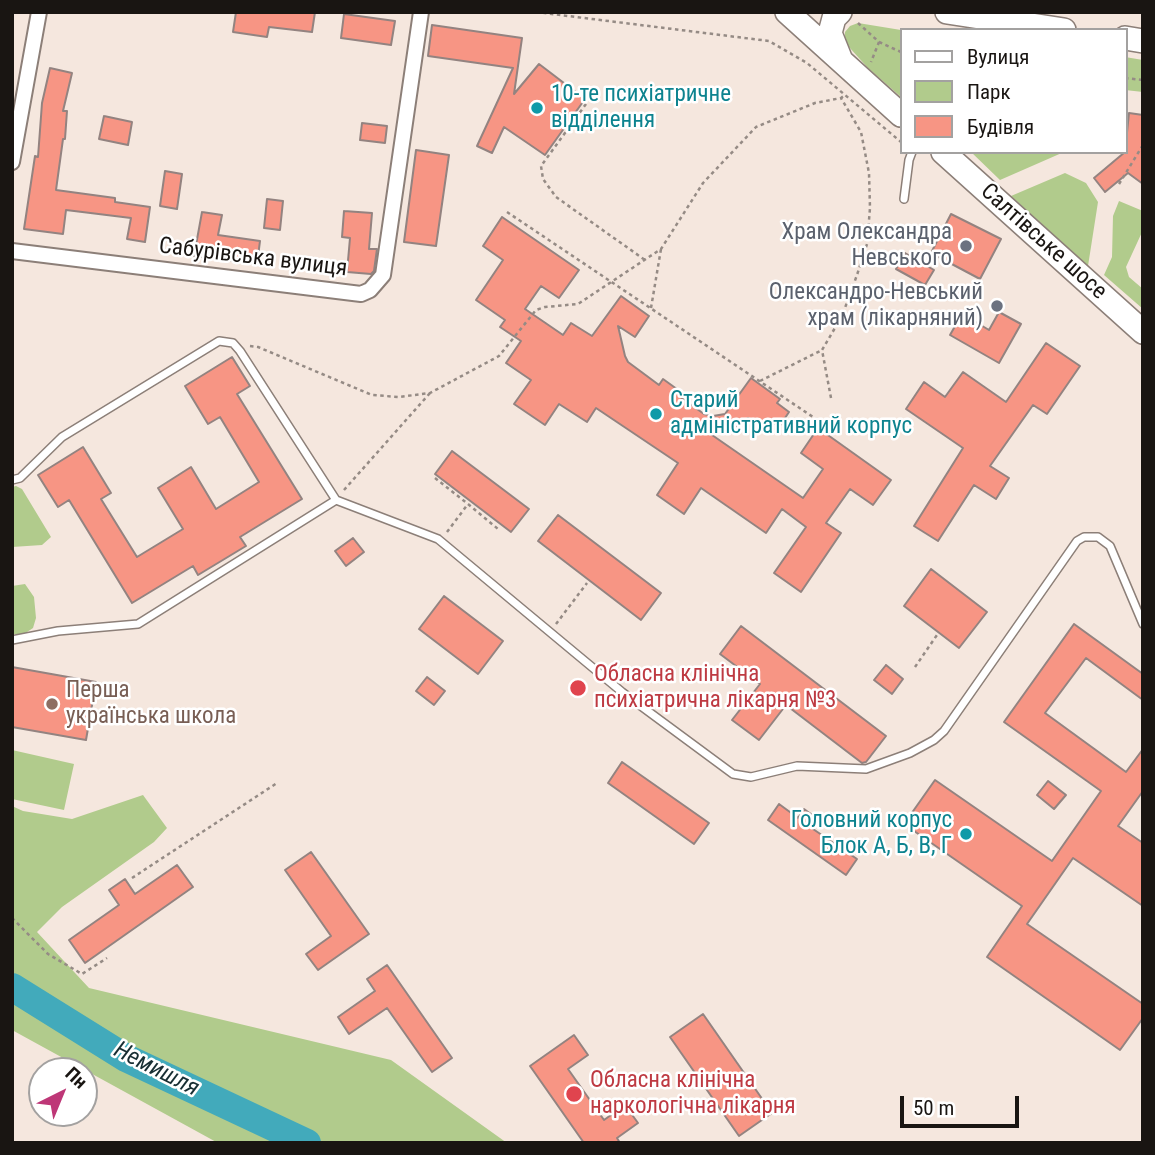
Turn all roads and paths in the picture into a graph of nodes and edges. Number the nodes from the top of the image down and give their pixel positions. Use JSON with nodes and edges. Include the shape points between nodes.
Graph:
{"nodes":[{"id":1,"x":39,"y":12,"type":"edge"},
{"id":2,"x":421,"y":12,"type":"edge"},
{"id":3,"x":536,"y":12,"type":"edge"},
{"id":4,"x":786,"y":12,"type":"edge"},
{"id":5,"x":947,"y":12,"type":"edge"},
{"id":6,"x":848,"y":18,"type":"edge"},
{"id":7,"x":1051,"y":28,"type":"edge"},
{"id":8,"x":879,"y":42,"type":"junction"},
{"id":9,"x":900,"y":52,"type":"edge"},
{"id":10,"x":842,"y":61,"type":"junction"},
{"id":11,"x":868,"y":68,"type":"dead end"},
{"id":12,"x":845,"y":95,"type":"junction"},
{"id":13,"x":841,"y":99,"type":"junction"},
{"id":14,"x":586,"y":104,"type":"dead end"},
{"id":15,"x":900,"y":114,"type":"edge"},
{"id":16,"x":900,"y":141,"type":"edge"},
{"id":17,"x":1143,"y":145,"type":"edge"},
{"id":18,"x":912,"y":154,"type":"edge"},
{"id":19,"x":945,"y":154,"type":"edge"},
{"id":20,"x":12,"y":162,"type":"edge"},
{"id":21,"x":1119,"y":184,"type":"dead end"},
{"id":22,"x":904,"y":199,"type":"dead end"},
{"id":23,"x":507,"y":212,"type":"dead end"},
{"id":24,"x":661,"y":249,"type":"junction"},
{"id":25,"x":12,"y":251,"type":"edge"},
{"id":26,"x":645,"y":260,"type":"junction"},
{"id":27,"x":613,"y":282,"type":"junction"},
{"id":28,"x":651,"y":308,"type":"junction"},
{"id":29,"x":1143,"y":332,"type":"edge"},
{"id":30,"x":233,"y":343,"type":"junction"},
{"id":31,"x":822,"y":350,"type":"junction"},
{"id":32,"x":760,"y":381,"type":"junction"},
{"id":33,"x":430,"y":393,"type":"junction"},
{"id":34,"x":831,"y":398,"type":"dead end"},
{"id":35,"x":816,"y":419,"type":"dead end"},
{"id":36,"x":435,"y":478,"type":"dead end"},
{"id":37,"x":12,"y":480,"type":"edge"},
{"id":38,"x":336,"y":500,"type":"junction"},
{"id":39,"x":468,"y":504,"type":"junction"},
{"id":40,"x":498,"y":528,"type":"dead end"},
{"id":41,"x":440,"y":541,"type":"junction"},
{"id":42,"x":587,"y":583,"type":"dead end"},
{"id":43,"x":1143,"y":624,"type":"edge"},
{"id":44,"x":550,"y":632,"type":"junction"},
{"id":45,"x":937,"y":635,"type":"dead end"},
{"id":46,"x":12,"y":640,"type":"edge"},
{"id":47,"x":915,"y":667,"type":"dead end"},
{"id":48,"x":277,"y":783,"type":"dead end"},
{"id":49,"x":132,"y":878,"type":"dead end"},
{"id":50,"x":12,"y":918,"type":"edge"},
{"id":51,"x":107,"y":958,"type":"dead end"}],
"edges":[{"from":1,"to":20,"type":"street"},
{"from":2,"to":25,"type":"street","name":"Сабурівська вулиця","via":[[383,275],[370,290],[361,295]]},
{"from":3,"to":12,"type":"path","via":[[769,41],[807,63]]},
{"from":4,"to":10,"type":"main road"},
{"from":5,"to":7,"type":"main road"},
{"from":6,"to":8,"type":"path"},
{"from":6,"to":10,"type":"main road","via":[[834,18],[830,33]]},
{"from":8,"to":9,"type":"path"},
{"from":8,"to":11,"type":"path"},
{"from":10,"to":15,"type":"main road"},
{"from":12,"to":13,"type":"path"},
{"from":12,"to":16,"type":"path"},
{"from":13,"to":24,"type":"path","via":[[815,103],[756,127],[703,183]]},
{"from":13,"to":31,"type":"path","via":[[861,132],[870,208],[867,244],[857,275],[842,316]]},
{"from":14,"to":26,"type":"path","via":[[541,166],[543,179],[556,197]]},
{"from":17,"to":21,"type":"path"},
{"from":18,"to":22,"type":"lane"},
{"from":19,"to":29,"type":"main road","name":"Салтівське шосе"},
{"from":23,"to":27,"type":"path"},
{"from":24,"to":26,"type":"path"},
{"from":24,"to":28,"type":"path"},
{"from":26,"to":27,"type":"path"},
{"from":27,"to":28,"type":"path"},
{"from":27,"to":33,"type":"path","via":[[578,304],[536,310],[499,356]]},
{"from":28,"to":32,"type":"path"},
{"from":30,"to":33,"type":"path","via":[[258,347],[372,395]]},
{"from":30,"to":37,"type":"lane","via":[[219,341],[62,437],[20,478]]},
{"from":30,"to":38,"type":"lane"},
{"from":31,"to":32,"type":"path"},
{"from":31,"to":34,"type":"path"},
{"from":32,"to":35,"type":"path"},
{"from":33,"to":38,"type":"path"},
{"from":36,"to":39,"type":"path"},
{"from":38,"to":41,"type":"lane"},
{"from":38,"to":46,"type":"lane","via":[[138,624]]},
{"from":39,"to":40,"type":"path"},
{"from":39,"to":41,"type":"path"},
{"from":41,"to":44,"type":"lane"},
{"from":42,"to":44,"type":"path"},
{"from":43,"to":44,"type":"lane","via":[[1110,546],[1098,537],[1084,537],[934,740],[866,769],[797,766],[751,777],[733,774]]},
{"from":45,"to":47,"type":"path"},
{"from":48,"to":49,"type":"path"},
{"from":50,"to":51,"type":"path","via":[[48,954],[82,974]]}]}
